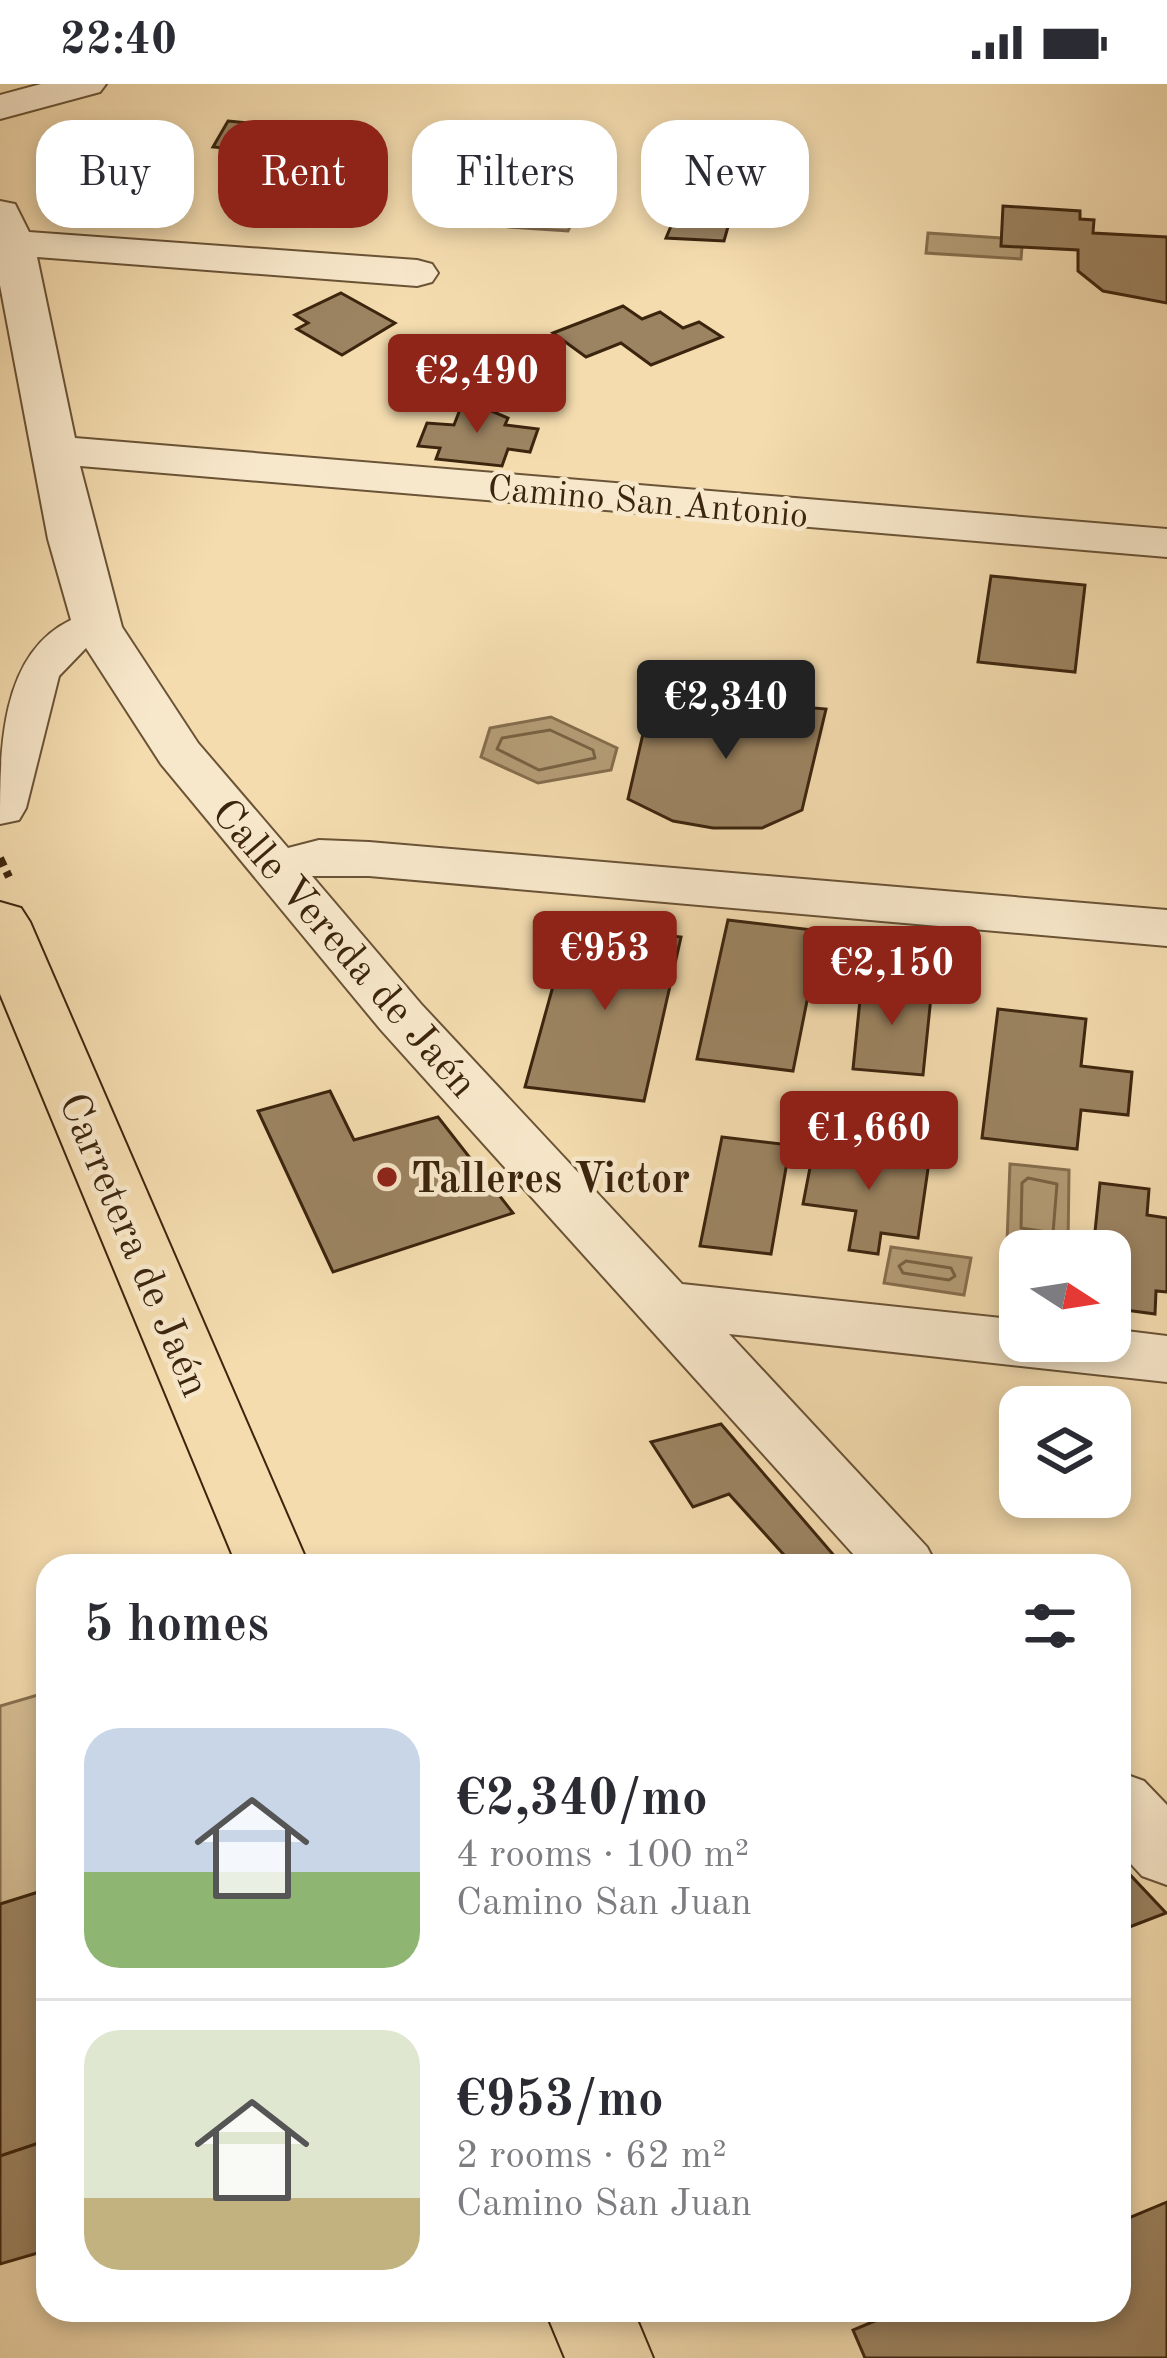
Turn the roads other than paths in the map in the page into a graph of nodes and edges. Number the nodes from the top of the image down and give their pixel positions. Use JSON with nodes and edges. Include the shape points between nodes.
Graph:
{"nodes":[{"id":1,"x":86,"y":84,"type":"edge"},
{"id":2,"x":0,"y":106,"type":"edge"},
{"id":3,"x":7,"y":228,"type":"edge"},
{"id":4,"x":417,"y":272,"type":"dead end"},
{"id":5,"x":58,"y":450,"type":"junction"},
{"id":6,"x":1167,"y":543,"type":"edge"},
{"id":7,"x":97,"y":627,"type":"junction"},
{"id":8,"x":0,"y":808,"type":"edge"},
{"id":9,"x":274,"y":868,"type":"junction"},
{"id":10,"x":1167,"y":928,"type":"edge"},
{"id":11,"x":7,"y":962,"type":"edge"},
{"id":12,"x":668,"y":1305,"type":"junction"},
{"id":13,"x":1167,"y":1359,"type":"edge"},
{"id":14,"x":267,"y":1554,"type":"edge"},
{"id":15,"x":893,"y":1554,"type":"edge"},
{"id":16,"x":1131,"y":1815,"type":"edge"},
{"id":17,"x":1167,"y":1854,"type":"edge"},
{"id":18,"x":594,"y":2322,"type":"edge"},
{"id":19,"x":609,"y":2358,"type":"edge"}],
"edges":[{"from":1,"to":2,"type":"street"},
{"from":3,"to":4,"type":"street"},
{"from":3,"to":5,"type":"street","name":"Calle Vereda de Jaén"},
{"from":5,"to":6,"type":"street","name":"Camino San Antonio"},
{"from":5,"to":7,"type":"street","name":"Calle Vereda de Jaén"},
{"from":7,"to":8,"type":"street","via":[[67,634],[34,673]]},
{"from":7,"to":9,"type":"street","name":"Calle Vereda de Jaén","via":[[179,753]]},
{"from":9,"to":10,"type":"street","via":[[319,857],[369,859]]},
{"from":9,"to":12,"type":"street","name":"Calle Vereda de Jaén"},
{"from":11,"to":14,"type":"highway","name":"Carretera de Jaén"},
{"from":12,"to":13,"type":"street"},
{"from":12,"to":15,"type":"street","name":"Calle Vereda de Jaén"},
{"from":16,"to":17,"type":"street"},
{"from":18,"to":19,"type":"highway"}]}
